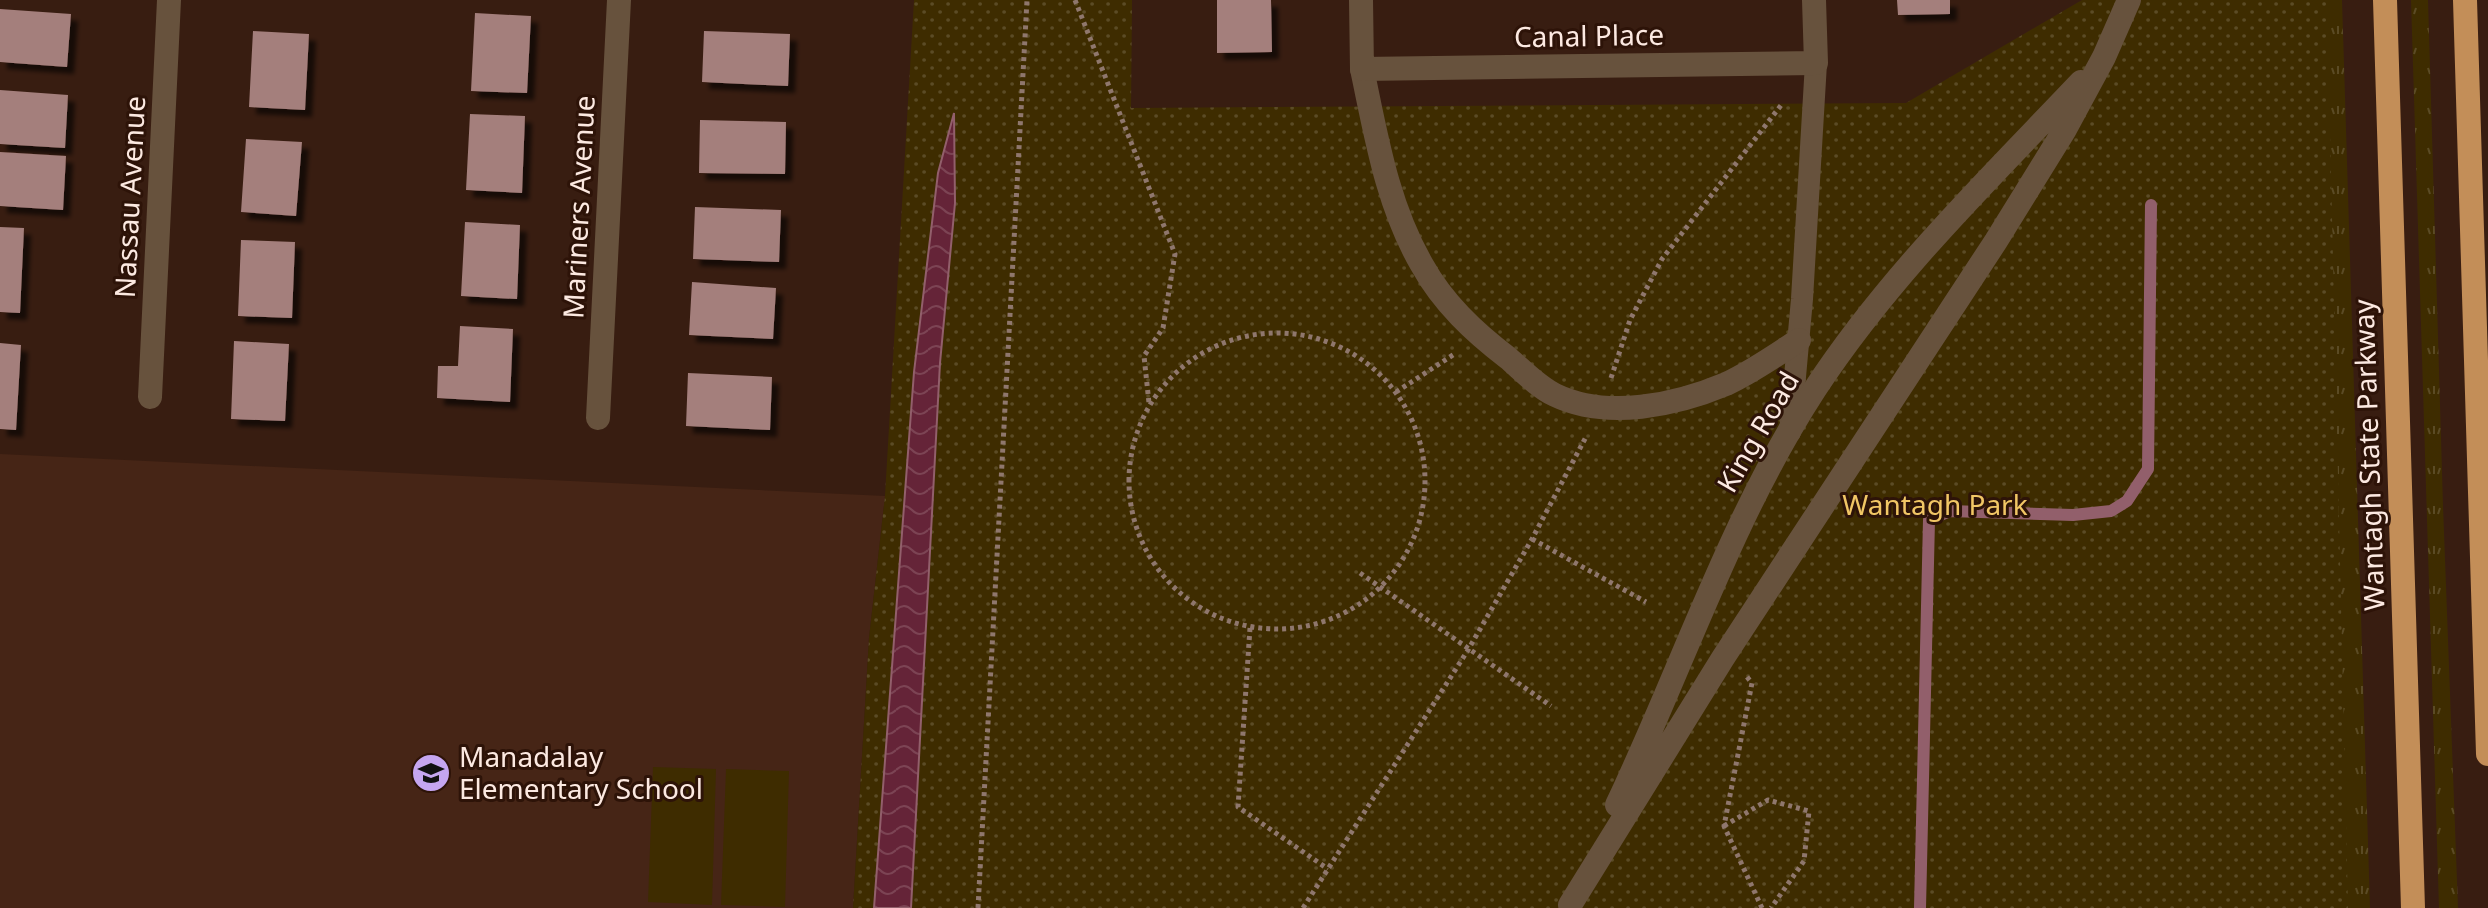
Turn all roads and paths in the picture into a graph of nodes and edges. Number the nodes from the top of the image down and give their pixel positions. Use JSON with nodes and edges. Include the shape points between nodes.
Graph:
{"nodes":[{"id":1,"x":169,"y":0,"type":"edge"},
{"id":2,"x":619,"y":0,"type":"edge"},
{"id":3,"x":1027,"y":0,"type":"edge"},
{"id":4,"x":1075,"y":0,"type":"edge"},
{"id":5,"x":1361,"y":0,"type":"edge"},
{"id":6,"x":1814,"y":0,"type":"edge"},
{"id":7,"x":2129,"y":0,"type":"edge"},
{"id":8,"x":2385,"y":0,"type":"edge"},
{"id":9,"x":2465,"y":0,"type":"edge"},
{"id":10,"x":2104,"y":57,"type":"junction"},
{"id":11,"x":1816,"y":63,"type":"junction"},
{"id":12,"x":1362,"y":69,"type":"junction"},
{"id":13,"x":1479,"y":336,"type":"junction"},
{"id":14,"x":1799,"y":340,"type":"junction"},
{"id":15,"x":1396,"y":392,"type":"junction"},
{"id":16,"x":150,"y":397,"type":"dead end"},
{"id":17,"x":1149,"y":403,"type":"junction"},
{"id":18,"x":1601,"y":409,"type":"junction"},
{"id":19,"x":598,"y":418,"type":"dead end"},
{"id":20,"x":1790,"y":434,"type":"junction"},
{"id":21,"x":1532,"y":539,"type":"junction"},
{"id":22,"x":1360,"y":573,"type":"dead end"},
{"id":23,"x":1381,"y":588,"type":"junction"},
{"id":24,"x":1646,"y":602,"type":"dead end"},
{"id":25,"x":1250,"y":628,"type":"junction"},
{"id":26,"x":1468,"y":650,"type":"junction"},
{"id":27,"x":1741,"y":670,"type":"dead end"},
{"id":28,"x":1551,"y":706,"type":"dead end"},
{"id":29,"x":2488,"y":754,"type":"edge"},
{"id":30,"x":1724,"y":826,"type":"junction"},
{"id":31,"x":1328,"y":869,"type":"junction"},
{"id":32,"x":1569,"y":906,"type":"edge"},
{"id":33,"x":978,"y":908,"type":"edge"},
{"id":34,"x":1303,"y":908,"type":"edge"},
{"id":35,"x":1762,"y":908,"type":"edge"},
{"id":36,"x":1771,"y":908,"type":"edge"},
{"id":37,"x":2413,"y":908,"type":"edge"}],
"edges":[{"from":1,"to":16,"type":"street","name":"Nassau Avenue"},
{"from":2,"to":19,"type":"street","name":"Mariners Avenue"},
{"from":3,"to":33,"type":"path"},
{"from":4,"to":17,"type":"path","via":[[1175,254],[1163,328],[1144,356]]},
{"from":5,"to":12,"type":"street"},
{"from":6,"to":11,"type":"street"},
{"from":7,"to":10,"type":"street","name":"King Road"},
{"from":8,"to":37,"type":"highway","name":"Wantagh State Parkway"},
{"from":9,"to":29,"type":"highway"},
{"from":10,"to":20,"type":"street","name":"King Road","via":[[1856,330]]},
{"from":10,"to":32,"type":"street","name":"King Road","via":[[1996,241],[1723,658]]},
{"from":11,"to":12,"type":"street","name":"Canal Place"},
{"from":11,"to":14,"type":"lane"},
{"from":11,"to":18,"type":"path","via":[[1662,259],[1630,320]]},
{"from":12,"to":13,"type":"street","via":[[1402,224],[1422,265]]},
{"from":13,"to":15,"type":"path"},
{"from":13,"to":18,"type":"street","via":[[1555,395]]},
{"from":14,"to":18,"type":"street","via":[[1727,383],[1679,400]]},
{"from":14,"to":20,"type":"lane"},
{"from":15,"to":17,"type":"path","via":[[1361,358],[1318,337],[1270,332],[1222,342],[1201,354],[1181,366]]},
{"from":15,"to":23,"type":"path","via":[[1417,429],[1426,471],[1423,514],[1407,554]]},
{"from":17,"to":25,"type":"path","via":[[1131,447],[1127,495],[1140,542],[1166,582],[1204,612]]},
{"from":18,"to":21,"type":"path"},
{"from":20,"to":32,"type":"street","name":"King Road","via":[[1713,582]]},
{"from":21,"to":24,"type":"path"},
{"from":21,"to":26,"type":"path"},
{"from":22,"to":23,"type":"path"},
{"from":23,"to":25,"type":"path","via":[[1342,615],[1297,629]]},
{"from":23,"to":26,"type":"path"},
{"from":25,"to":31,"type":"path","via":[[1238,807]]},
{"from":26,"to":28,"type":"path"},
{"from":26,"to":31,"type":"path"},
{"from":27,"to":30,"type":"path","via":[[1752,683]]},
{"from":30,"to":35,"type":"path"},
{"from":30,"to":36,"type":"path","via":[[1768,800],[1809,811],[1804,861]]},
{"from":31,"to":34,"type":"path"}]}
